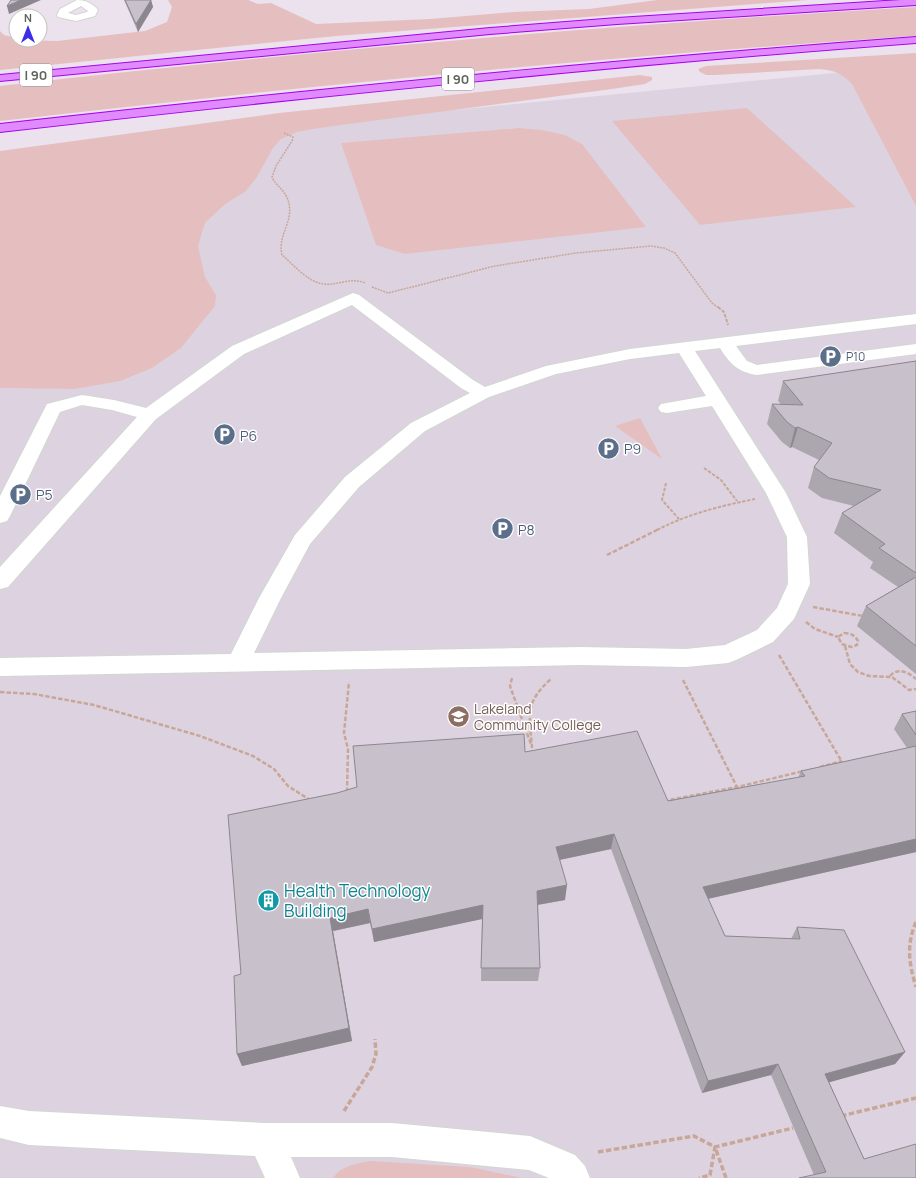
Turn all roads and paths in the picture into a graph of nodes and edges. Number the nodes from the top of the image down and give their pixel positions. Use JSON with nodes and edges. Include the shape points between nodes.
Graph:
{"nodes":[{"id":1,"x":916,"y":2,"type":"edge"},
{"id":2,"x":916,"y":40,"type":"edge"},
{"id":3,"x":0,"y":79,"type":"edge"},
{"id":4,"x":373,"y":88,"type":"junction"},
{"id":5,"x":0,"y":128,"type":"edge"},
{"id":6,"x":284,"y":133,"type":"dead end"},
{"id":7,"x":0,"y":138,"type":"edge"},
{"id":8,"x":916,"y":319,"type":"edge"},
{"id":9,"x":727,"y":336,"type":"junction"},
{"id":10,"x":684,"y":348,"type":"junction"},
{"id":11,"x":916,"y":349,"type":"edge"},
{"id":12,"x":483,"y":393,"type":"junction"},
{"id":13,"x":716,"y":400,"type":"junction"},
{"id":14,"x":667,"y":408,"type":"dead end"},
{"id":15,"x":149,"y":415,"type":"junction"},
{"id":16,"x":704,"y":468,"type":"dead end"},
{"id":17,"x":666,"y":483,"type":"dead end"},
{"id":18,"x":759,"y":498,"type":"dead end"},
{"id":19,"x":737,"y":501,"type":"junction"},
{"id":20,"x":0,"y":516,"type":"edge"},
{"id":21,"x":679,"y":519,"type":"junction"},
{"id":22,"x":607,"y":555,"type":"dead end"},
{"id":23,"x":0,"y":581,"type":"edge"},
{"id":24,"x":810,"y":606,"type":"dead end"},
{"id":25,"x":868,"y":616,"type":"edge"},
{"id":26,"x":805,"y":622,"type":"dead end"},
{"id":27,"x":838,"y":637,"type":"junction"},
{"id":28,"x":845,"y":646,"type":"junction"},
{"id":29,"x":779,"y":655,"type":"dead end"},
{"id":30,"x":238,"y":662,"type":"junction"},
{"id":31,"x":0,"y":667,"type":"edge"},
{"id":32,"x":512,"y":675,"type":"dead end"},
{"id":33,"x":556,"y":675,"type":"dead end"},
{"id":34,"x":890,"y":676,"type":"junction"},
{"id":35,"x":349,"y":678,"type":"dead end"},
{"id":36,"x":916,"y":679,"type":"edge"},
{"id":37,"x":683,"y":680,"type":"dead end"},
{"id":38,"x":915,"y":690,"type":"edge"},
{"id":39,"x":0,"y":692,"type":"edge"},
{"id":40,"x":532,"y":747,"type":"junction"},
{"id":41,"x":533,"y":753,"type":"edge"},
{"id":42,"x":842,"y":761,"type":"junction"},
{"id":43,"x":846,"y":768,"type":"edge"},
{"id":44,"x":812,"y":769,"type":"edge"},
{"id":45,"x":805,"y":771,"type":"edge"},
{"id":46,"x":737,"y":787,"type":"junction"},
{"id":47,"x":346,"y":799,"type":"edge"},
{"id":48,"x":657,"y":802,"type":"edge"},
{"id":49,"x":315,"y":803,"type":"edge"},
{"id":50,"x":916,"y":922,"type":"edge"},
{"id":51,"x":916,"y":987,"type":"edge"},
{"id":52,"x":375,"y":1039,"type":"dead end"},
{"id":53,"x":916,"y":1098,"type":"edge"},
{"id":54,"x":341,"y":1116,"type":"dead end"},
{"id":55,"x":839,"y":1117,"type":"edge"},
{"id":56,"x":0,"y":1122,"type":"edge"},
{"id":57,"x":793,"y":1128,"type":"dead end"},
{"id":58,"x":265,"y":1140,"type":"junction"},
{"id":59,"x":715,"y":1147,"type":"junction"},
{"id":60,"x":598,"y":1152,"type":"dead end"},
{"id":61,"x":283,"y":1178,"type":"edge"},
{"id":62,"x":573,"y":1178,"type":"edge"},
{"id":63,"x":699,"y":1178,"type":"edge"},
{"id":64,"x":726,"y":1178,"type":"edge"}],
"edges":[{"from":1,"to":3,"type":"highway","number":"I 90","via":[[490,32]]},
{"from":2,"to":4,"type":"highway","number":"I 90","via":[[637,62]]},
{"from":4,"to":5,"type":"highway","number":"I 90"},
{"from":4,"to":7,"type":"highway"},
{"from":6,"to":9,"type":"path","via":[[293,138],[272,177],[286,194],[290,213],[279,248],[282,255],[319,283],[356,279],[378,291],[388,293],[494,266],[548,256],[668,248],[675,253],[712,303],[724,312]]},
{"from":8,"to":9,"type":"lane"},
{"from":9,"to":10,"type":"lane"},
{"from":9,"to":11,"type":"lane","via":[[742,366],[748,369]]},
{"from":10,"to":12,"type":"lane","via":[[590,361],[552,370]]},
{"from":10,"to":13,"type":"lane"},
{"from":12,"to":15,"type":"lane","via":[[467,384],[353,298],[238,350]]},
{"from":12,"to":30,"type":"lane","via":[[418,427],[352,482],[302,540]]},
{"from":13,"to":14,"type":"lane"},
{"from":13,"to":30,"type":"lane","via":[[776,493],[797,537],[800,584],[786,613],[765,636],[728,654],[686,658],[581,656]]},
{"from":15,"to":20,"type":"lane","via":[[82,400],[53,408]]},
{"from":15,"to":23,"type":"lane"},
{"from":16,"to":19,"type":"path","via":[[721,480]]},
{"from":17,"to":21,"type":"path","via":[[662,500]]},
{"from":18,"to":19,"type":"path"},
{"from":19,"to":21,"type":"path"},
{"from":21,"to":22,"type":"path"},
{"from":24,"to":25,"type":"path"},
{"from":26,"to":27,"type":"path"},
{"from":27,"to":28,"type":"path"},
{"from":27,"to":28,"type":"path","via":[[847,633],[857,639],[855,647]]},
{"from":28,"to":34,"type":"path","via":[[849,664],[858,673],[870,677]]},
{"from":29,"to":42,"type":"path"},
{"from":30,"to":31,"type":"lane"},
{"from":32,"to":40,"type":"path","via":[[510,686]]},
{"from":33,"to":40,"type":"path","via":[[539,688],[529,708]]},
{"from":34,"to":36,"type":"path","via":[[893,671],[898,670]]},
{"from":34,"to":38,"type":"path","via":[[909,690]]},
{"from":35,"to":47,"type":"path","via":[[344,733],[348,749]]},
{"from":37,"to":46,"type":"path"},
{"from":39,"to":49,"type":"path","via":[[34,694],[94,705],[200,736],[253,756],[274,769],[288,786]]},
{"from":40,"to":41,"type":"path"},
{"from":42,"to":43,"type":"path"},
{"from":42,"to":44,"type":"path"},
{"from":45,"to":46,"type":"path"},
{"from":46,"to":48,"type":"path"},
{"from":50,"to":51,"type":"path","via":[[909,934],[908,963]]},
{"from":52,"to":54,"type":"path","via":[[376,1054],[372,1067]]},
{"from":53,"to":55,"type":"path"},
{"from":56,"to":58,"type":"lane","via":[[29,1128]]},
{"from":57,"to":59,"type":"path"},
{"from":58,"to":61,"type":"lane"},
{"from":58,"to":62,"type":"lane","via":[[392,1140],[530,1153],[563,1167]]},
{"from":59,"to":60,"type":"path","via":[[694,1136]]},
{"from":59,"to":63,"type":"path","via":[[710,1175]]},
{"from":59,"to":64,"type":"path"}]}
